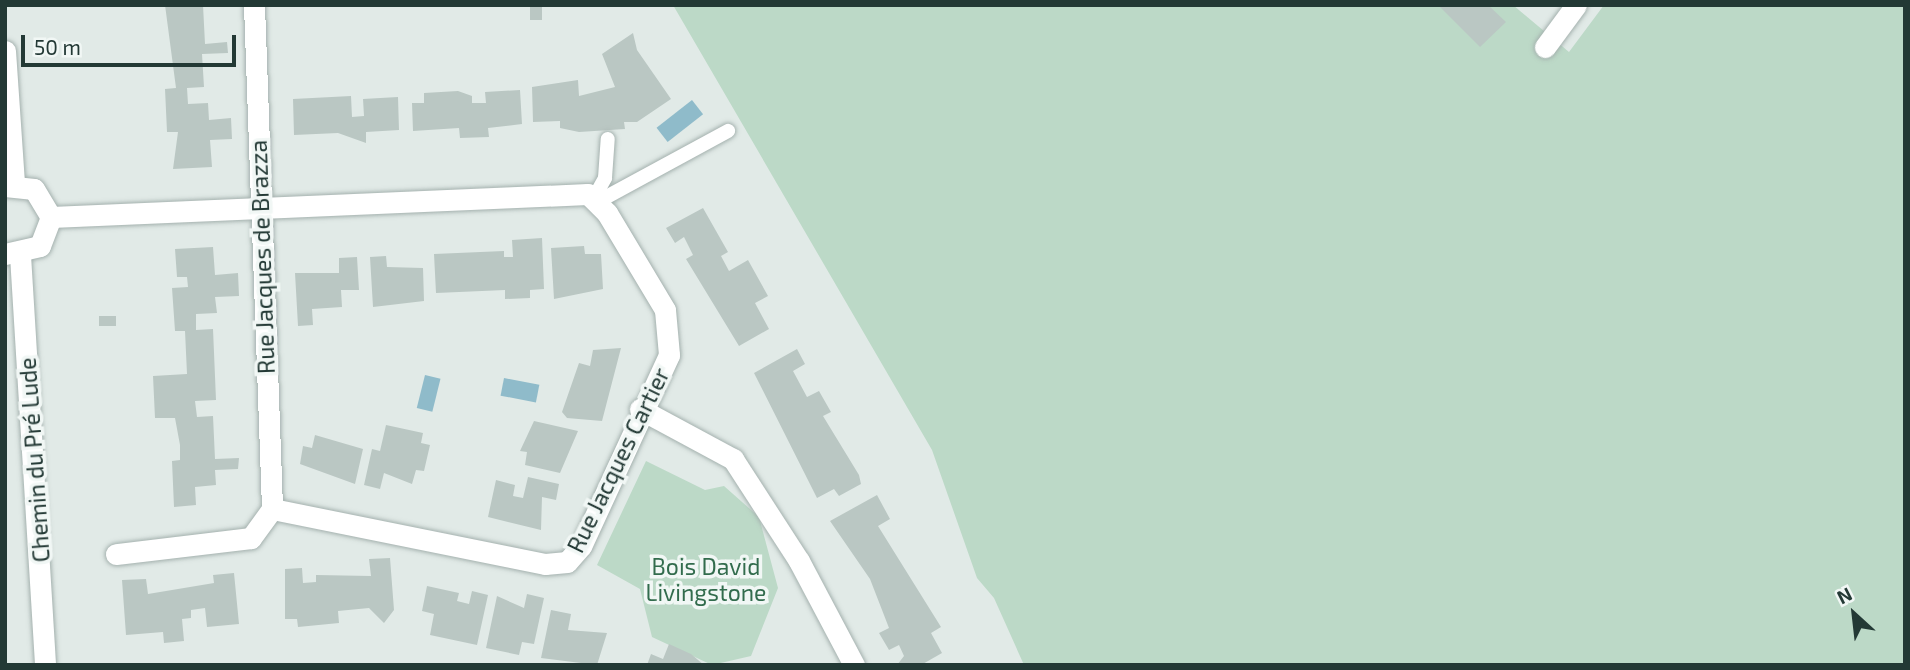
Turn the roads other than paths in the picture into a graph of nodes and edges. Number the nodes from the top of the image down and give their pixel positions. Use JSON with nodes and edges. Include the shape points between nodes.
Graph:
{"nodes":[{"id":1,"x":254,"y":5,"type":"edge"},
{"id":2,"x":1576,"y":5,"type":"edge"},
{"id":3,"x":1545,"y":47,"type":"dead end"},
{"id":4,"x":5,"y":51,"type":"edge"},
{"id":5,"x":728,"y":131,"type":"dead end"},
{"id":6,"x":608,"y":139,"type":"dead end"},
{"id":7,"x":9,"y":185,"type":"edge"},
{"id":8,"x":596,"y":200,"type":"junction"},
{"id":9,"x":262,"y":207,"type":"junction"},
{"id":10,"x":51,"y":217,"type":"junction"},
{"id":11,"x":13,"y":255,"type":"edge"},
{"id":12,"x":640,"y":410,"type":"junction"},
{"id":13,"x":272,"y":509,"type":"junction"},
{"id":14,"x":116,"y":554,"type":"dead end"},
{"id":15,"x":45,"y":665,"type":"edge"},
{"id":16,"x":854,"y":665,"type":"edge"}],
"edges":[{"from":1,"to":9,"type":"street","name":"Rue Jacques de Brazza"},
{"from":2,"to":3,"type":"street"},
{"from":4,"to":7,"type":"street"},
{"from":5,"to":8,"type":"lane"},
{"from":6,"to":8,"type":"lane","via":[[605,178]]},
{"from":7,"to":10,"type":"street","via":[[43,197]]},
{"from":8,"to":9,"type":"street"},
{"from":8,"to":12,"type":"street","name":"Rue Jacques Cartier","via":[[665,310],[669,355]]},
{"from":9,"to":10,"type":"street"},
{"from":9,"to":13,"type":"street","name":"Rue Jacques de Brazza"},
{"from":10,"to":11,"type":"street","via":[[40,246]]},
{"from":11,"to":15,"type":"street","name":"Chemin du Pré Lude"},
{"from":12,"to":13,"type":"street","name":"Rue Jacques Cartier","via":[[581,546],[557,565]]},
{"from":12,"to":16,"type":"street","via":[[733,459],[799,561]]},
{"from":13,"to":14,"type":"street","via":[[251,538]]}]}
